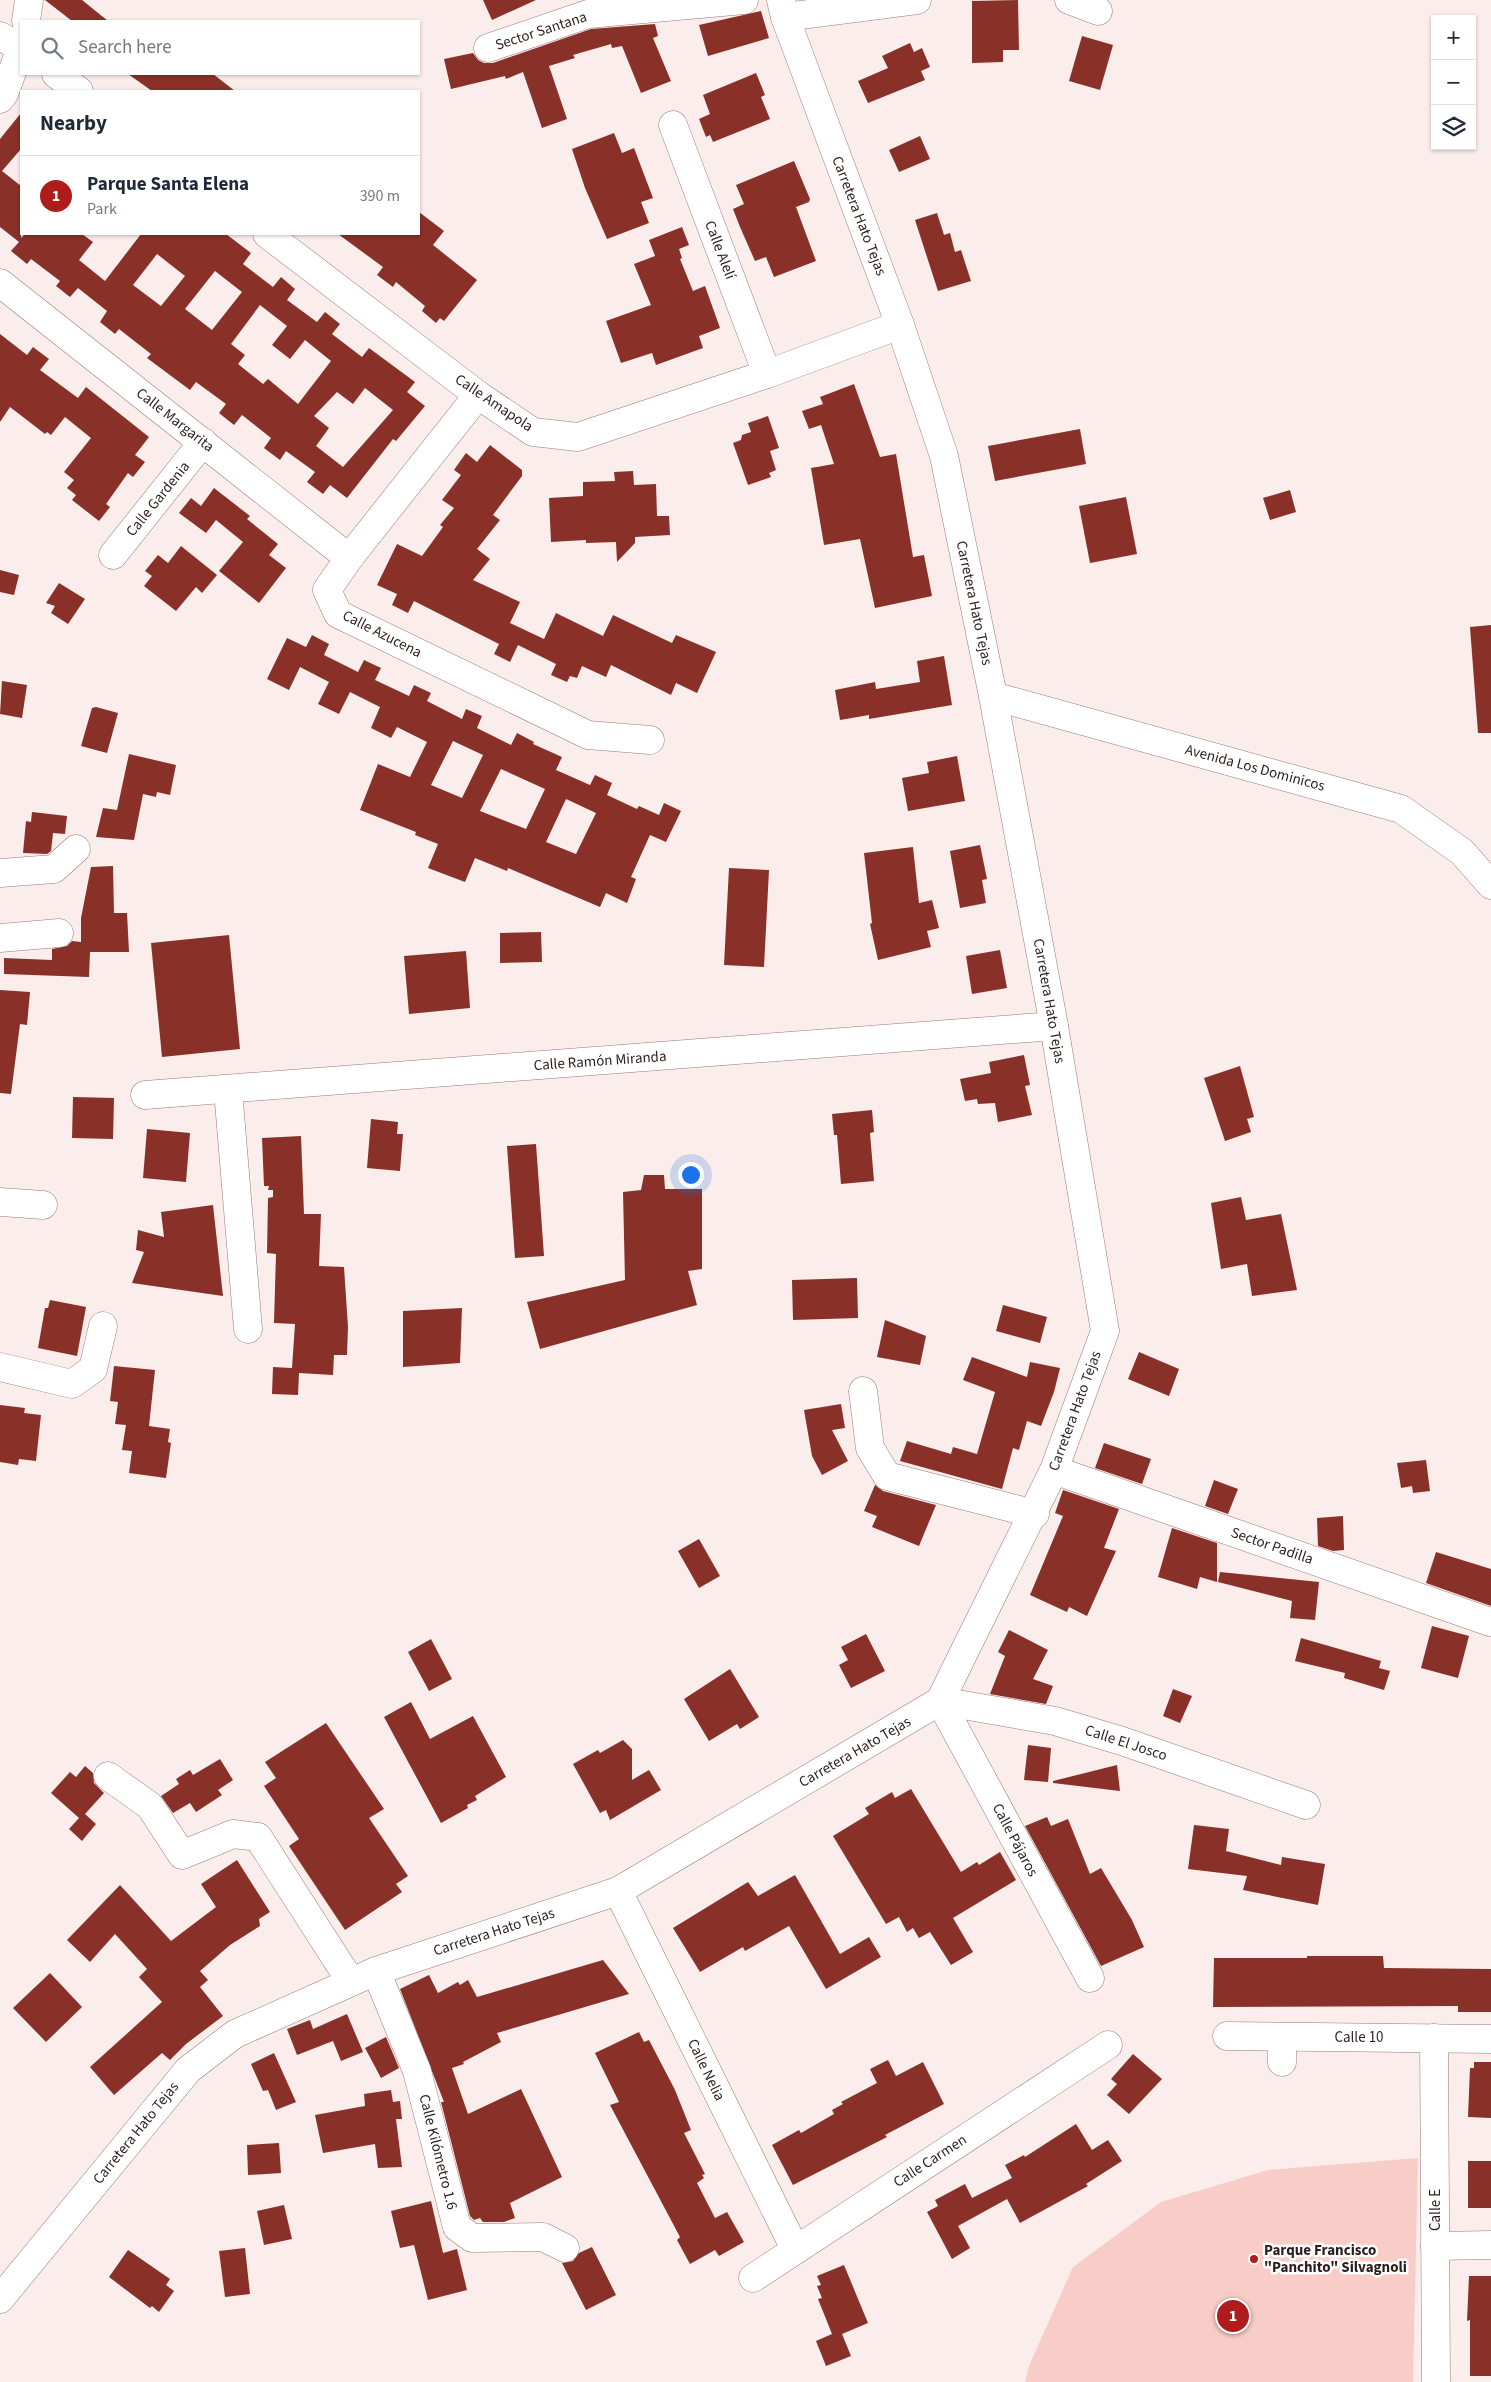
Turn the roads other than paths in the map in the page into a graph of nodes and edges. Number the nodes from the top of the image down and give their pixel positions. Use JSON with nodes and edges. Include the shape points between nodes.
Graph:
{"nodes":[{"id":1,"x":29,"y":0,"type":"edge"},
{"id":2,"x":744,"y":0,"type":"edge"},
{"id":3,"x":917,"y":0,"type":"edge"},
{"id":4,"x":1070,"y":0,"type":"edge"},
{"id":5,"x":783,"y":8,"type":"edge"},
{"id":6,"x":1098,"y":11,"type":"dead end"},
{"id":7,"x":26,"y":20,"type":"edge"},
{"id":8,"x":0,"y":36,"type":"edge"},
{"id":9,"x":20,"y":47,"type":"edge"},
{"id":10,"x":488,"y":48,"type":"dead end"},
{"id":11,"x":20,"y":50,"type":"edge"},
{"id":12,"x":57,"y":75,"type":"edge"},
{"id":13,"x":78,"y":90,"type":"edge"},
{"id":14,"x":0,"y":100,"type":"edge"},
{"id":15,"x":673,"y":125,"type":"dead end"},
{"id":16,"x":267,"y":235,"type":"edge"},
{"id":17,"x":0,"y":283,"type":"edge"},
{"id":18,"x":900,"y":325,"type":"junction"},
{"id":19,"x":768,"y":374,"type":"junction"},
{"id":20,"x":478,"y":395,"type":"junction"},
{"id":21,"x":203,"y":442,"type":"junction"},
{"id":22,"x":112,"y":555,"type":"dead end"},
{"id":23,"x":349,"y":558,"type":"junction"},
{"id":24,"x":993,"y":696,"type":"junction"},
{"id":25,"x":650,"y":740,"type":"dead end"},
{"id":26,"x":76,"y":850,"type":"dead end"},
{"id":27,"x":0,"y":873,"type":"edge"},
{"id":28,"x":1491,"y":886,"type":"edge"},
{"id":29,"x":59,"y":933,"type":"dead end"},
{"id":30,"x":0,"y":938,"type":"edge"},
{"id":31,"x":1054,"y":1026,"type":"junction"},
{"id":32,"x":228,"y":1090,"type":"junction"},
{"id":33,"x":145,"y":1095,"type":"dead end"},
{"id":34,"x":0,"y":1202,"type":"edge"},
{"id":35,"x":43,"y":1205,"type":"dead end"},
{"id":36,"x":103,"y":1326,"type":"dead end"},
{"id":37,"x":248,"y":1329,"type":"dead end"},
{"id":38,"x":0,"y":1367,"type":"edge"},
{"id":39,"x":863,"y":1391,"type":"dead end"},
{"id":40,"x":1054,"y":1470,"type":"junction"},
{"id":41,"x":1035,"y":1514,"type":"junction"},
{"id":42,"x":1490,"y":1622,"type":"dead end"},
{"id":43,"x":940,"y":1702,"type":"junction"},
{"id":44,"x":108,"y":1776,"type":"dead end"},
{"id":45,"x":1306,"y":1805,"type":"dead end"},
{"id":46,"x":618,"y":1891,"type":"junction"},
{"id":47,"x":376,"y":1971,"type":"junction"},
{"id":48,"x":1090,"y":1978,"type":"dead end"},
{"id":49,"x":351,"y":1982,"type":"junction"},
{"id":50,"x":1227,"y":2036,"type":"dead end"},
{"id":51,"x":1434,"y":2038,"type":"junction"},
{"id":52,"x":1491,"y":2039,"type":"edge"},
{"id":53,"x":1108,"y":2045,"type":"dead end"},
{"id":54,"x":1491,"y":2245,"type":"edge"},
{"id":55,"x":1436,"y":2246,"type":"junction"},
{"id":56,"x":565,"y":2248,"type":"dead end"},
{"id":57,"x":794,"y":2249,"type":"junction"},
{"id":58,"x":754,"y":2278,"type":"dead end"},
{"id":59,"x":0,"y":2299,"type":"edge"},
{"id":60,"x":1436,"y":2382,"type":"edge"}],
"edges":[{"from":1,"to":7,"type":"street"},
{"from":2,"to":10,"type":"street","name":"Sector Santana","via":[[588,14]]},
{"from":3,"to":5,"type":"street"},
{"from":4,"to":6,"type":"street"},
{"from":5,"to":18,"type":"street","name":"Carretera Hato Tejas"},
{"from":8,"to":9,"type":"street"},
{"from":11,"to":14,"type":"street"},
{"from":12,"to":13,"type":"street"},
{"from":15,"to":19,"type":"street","name":"Calle Alelí"},
{"from":16,"to":20,"type":"street","name":"Calle Amapola"},
{"from":17,"to":21,"type":"street","name":"Calle Margarita"},
{"from":18,"to":19,"type":"street","name":"Calle Amapola"},
{"from":18,"to":24,"type":"street","name":"Carretera Hato Tejas","via":[[944,456]]},
{"from":19,"to":20,"type":"street","name":"Calle Amapola","via":[[578,437],[533,432]]},
{"from":20,"to":23,"type":"street","name":"Calle Azucena"},
{"from":21,"to":22,"type":"street","name":"Calle Gardenia"},
{"from":21,"to":23,"type":"street","name":"Calle Margarita"},
{"from":23,"to":25,"type":"street","name":"Calle Azucena","via":[[327,590],[338,614],[588,735]]},
{"from":24,"to":28,"type":"street","name":"Avenida Los Dominicos","via":[[1400,809],[1462,852]]},
{"from":24,"to":31,"type":"street","name":"Carretera Hato Tejas"},
{"from":26,"to":27,"type":"street","via":[[54,869]]},
{"from":29,"to":30,"type":"street"},
{"from":31,"to":32,"type":"street","name":"Calle Ramón Miranda"},
{"from":31,"to":40,"type":"street","name":"Carretera Hato Tejas","via":[[1105,1331]]},
{"from":32,"to":33,"type":"street","name":"Calle Ramón Miranda"},
{"from":32,"to":37,"type":"street"},
{"from":34,"to":35,"type":"street"},
{"from":36,"to":38,"type":"street","via":[[93,1369],[72,1384]]},
{"from":39,"to":41,"type":"street","via":[[870,1448],[887,1476]]},
{"from":40,"to":41,"type":"street","name":"Carretera Hato Tejas"},
{"from":40,"to":42,"type":"street","name":"Sector Padilla"},
{"from":41,"to":43,"type":"street","name":"Carretera Hato Tejas"},
{"from":43,"to":45,"type":"street","name":"Calle El Josco","via":[[1055,1721]]},
{"from":43,"to":46,"type":"street","name":"Carretera Hato Tejas"},
{"from":43,"to":48,"type":"street","name":"Calle Pájaros"},
{"from":44,"to":49,"type":"street","via":[[150,1806],[182,1855],[233,1834],[258,1837]]},
{"from":46,"to":47,"type":"street","name":"Carretera Hato Tejas"},
{"from":46,"to":57,"type":"street","name":"Calle Nelia"},
{"from":47,"to":49,"type":"street","name":"Carretera Hato Tejas"},
{"from":47,"to":56,"type":"street","name":"Calle Kilómetro 1.6","via":[[417,2071],[457,2227],[472,2238],[543,2237]]},
{"from":49,"to":59,"type":"street","name":"Carretera Hato Tejas","via":[[235,2034],[188,2070]]},
{"from":50,"to":51,"type":"street","name":"Calle 10","via":[[1282,2050]]},
{"from":51,"to":52,"type":"street","name":"Calle 10"},
{"from":51,"to":55,"type":"street","name":"Calle E"},
{"from":53,"to":57,"type":"street","name":"Calle Carmen"},
{"from":54,"to":55,"type":"street"},
{"from":55,"to":60,"type":"street","name":"Calle E"},
{"from":57,"to":58,"type":"street","name":"Calle Carmen"}]}
